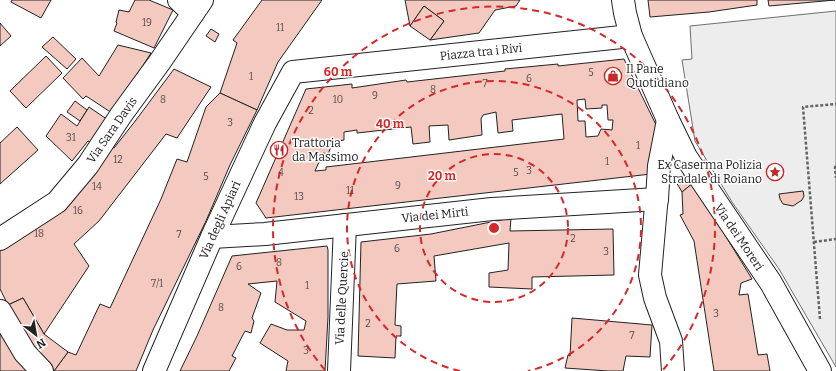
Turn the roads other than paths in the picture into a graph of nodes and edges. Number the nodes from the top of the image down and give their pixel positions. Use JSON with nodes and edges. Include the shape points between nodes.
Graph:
{"nodes":[{"id":1,"x":623,"y":0,"type":"edge"},
{"id":2,"x":192,"y":4,"type":"edge"},
{"id":3,"x":631,"y":36,"type":"junction"},
{"id":4,"x":293,"y":72,"type":"joint"},
{"id":5,"x":668,"y":120,"type":"junction"},
{"id":6,"x":657,"y":199,"type":"junction"},
{"id":7,"x":345,"y":225,"type":"junction"},
{"id":8,"x":212,"y":237,"type":"junction"},
{"id":9,"x":0,"y":239,"type":"edge"},
{"id":10,"x":0,"y":310,"type":"edge"},
{"id":11,"x":42,"y":371,"type":"edge"},
{"id":12,"x":154,"y":371,"type":"edge"},
{"id":13,"x":338,"y":371,"type":"edge"},
{"id":14,"x":673,"y":371,"type":"edge"},
{"id":15,"x":820,"y":371,"type":"edge"}],
"edges":[{"from":1,"to":3,"type":"street"},
{"from":2,"to":9,"type":"street","name":"Via Sara Davis","via":[[159,63],[88,165],[57,202]]},
{"from":3,"to":4,"type":"street","name":"Piazza tra i Rivi"},
{"from":3,"to":5,"type":"street","name":"Via dei Moreri"},
{"from":4,"to":8,"type":"street","name":"Via degli Apiari","via":[[265,123]]},
{"from":5,"to":6,"type":"street","via":[[659,166]]},
{"from":5,"to":15,"type":"street","name":"Via dei Moreri","via":[[686,157],[770,284]]},
{"from":6,"to":7,"type":"street","name":"Via dei Mirti","via":[[492,209]]},
{"from":6,"to":14,"type":"street","via":[[650,275],[655,298],[671,341]]},
{"from":7,"to":8,"type":"street","name":"Via dei Mirti"},
{"from":7,"to":13,"type":"street","name":"Via delle Quercie"},
{"from":8,"to":12,"type":"street","name":"Via degli Apiari"},
{"from":10,"to":11,"type":"street","via":[[25,353]]}]}
